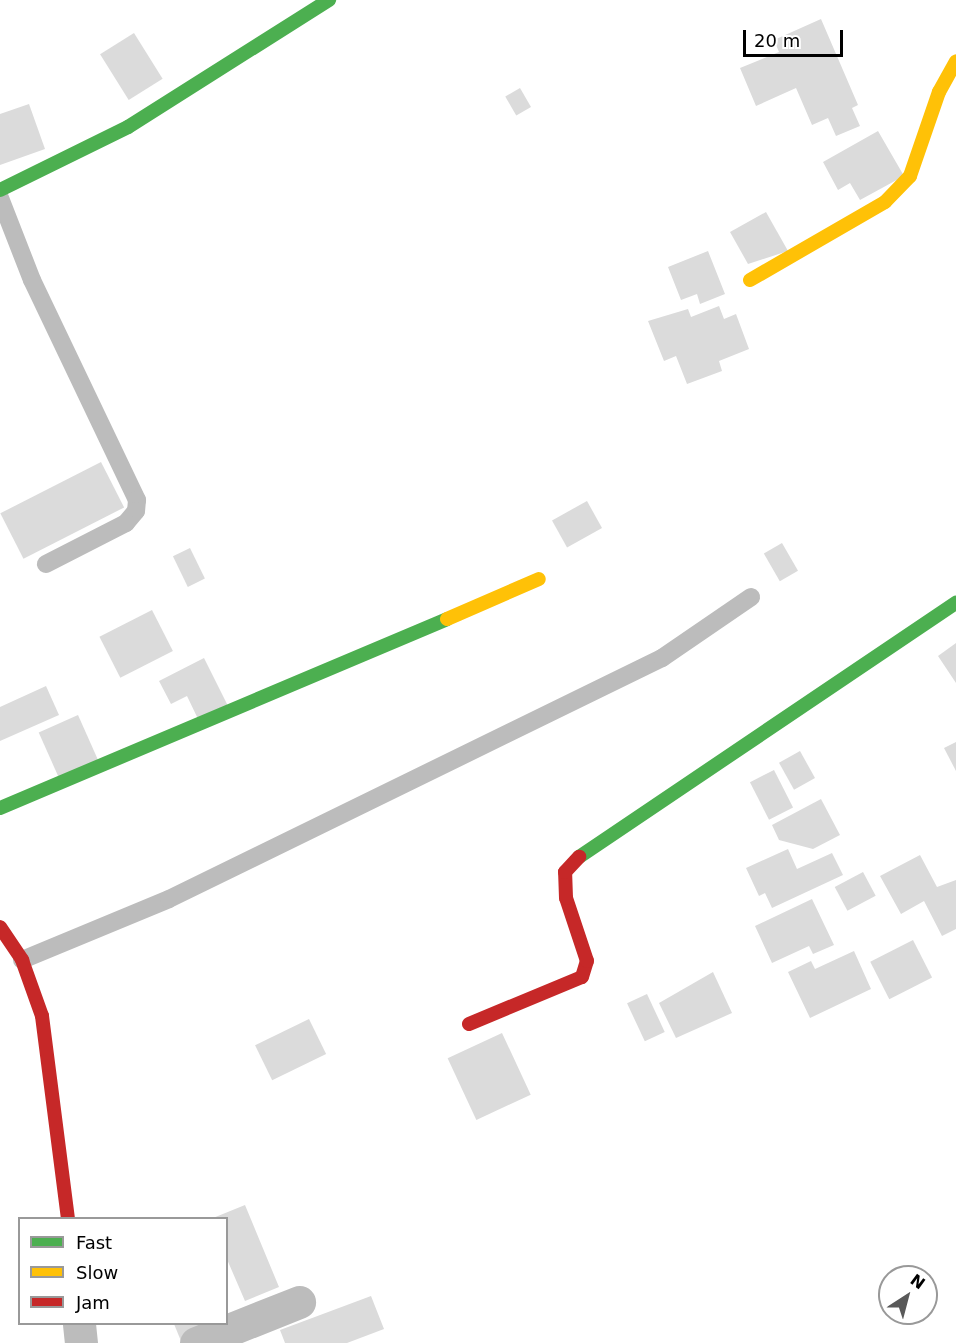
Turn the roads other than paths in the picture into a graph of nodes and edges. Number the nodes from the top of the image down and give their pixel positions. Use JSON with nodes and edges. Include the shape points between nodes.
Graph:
{"nodes":[{"id":1,"x":329,"y":0,"type":"edge"},
{"id":2,"x":956,"y":61,"type":"edge"},
{"id":3,"x":0,"y":190,"type":"edge"},
{"id":4,"x":0,"y":198,"type":"edge"},
{"id":5,"x":750,"y":280,"type":"dead end"},
{"id":6,"x":46,"y":564,"type":"dead end"},
{"id":7,"x":539,"y":579,"type":"dead end"},
{"id":8,"x":751,"y":597,"type":"dead end"},
{"id":9,"x":956,"y":603,"type":"edge"},
{"id":10,"x":0,"y":808,"type":"edge"},
{"id":11,"x":0,"y":927,"type":"edge"},
{"id":12,"x":22,"y":960,"type":"junction"},
{"id":13,"x":469,"y":1024,"type":"dead end"},
{"id":14,"x":68,"y":1217,"type":"edge"},
{"id":15,"x":299,"y":1302,"type":"dead end"},
{"id":16,"x":79,"y":1325,"type":"edge"},
{"id":17,"x":81,"y":1343,"type":"edge"},
{"id":18,"x":196,"y":1343,"type":"edge"}],
"edges":[{"from":1,"to":3,"type":"street","via":[[128,127]]},
{"from":2,"to":5,"type":"street","via":[[939,92],[910,176],[885,202]]},
{"from":4,"to":6,"type":"lane","via":[[32,280],[137,500],[136,511],[126,523]]},
{"from":7,"to":10,"type":"street","via":[[192,730]]},
{"from":8,"to":12,"type":"lane","via":[[662,658],[169,899]]},
{"from":9,"to":13,"type":"street","via":[[706,776],[587,849],[565,872],[566,898],[587,960],[582,977]]},
{"from":11,"to":12,"type":"street"},
{"from":12,"to":14,"type":"street","via":[[42,1016],[53,1127]]},
{"from":15,"to":18,"type":"street"},
{"from":16,"to":17,"type":"street"}]}
